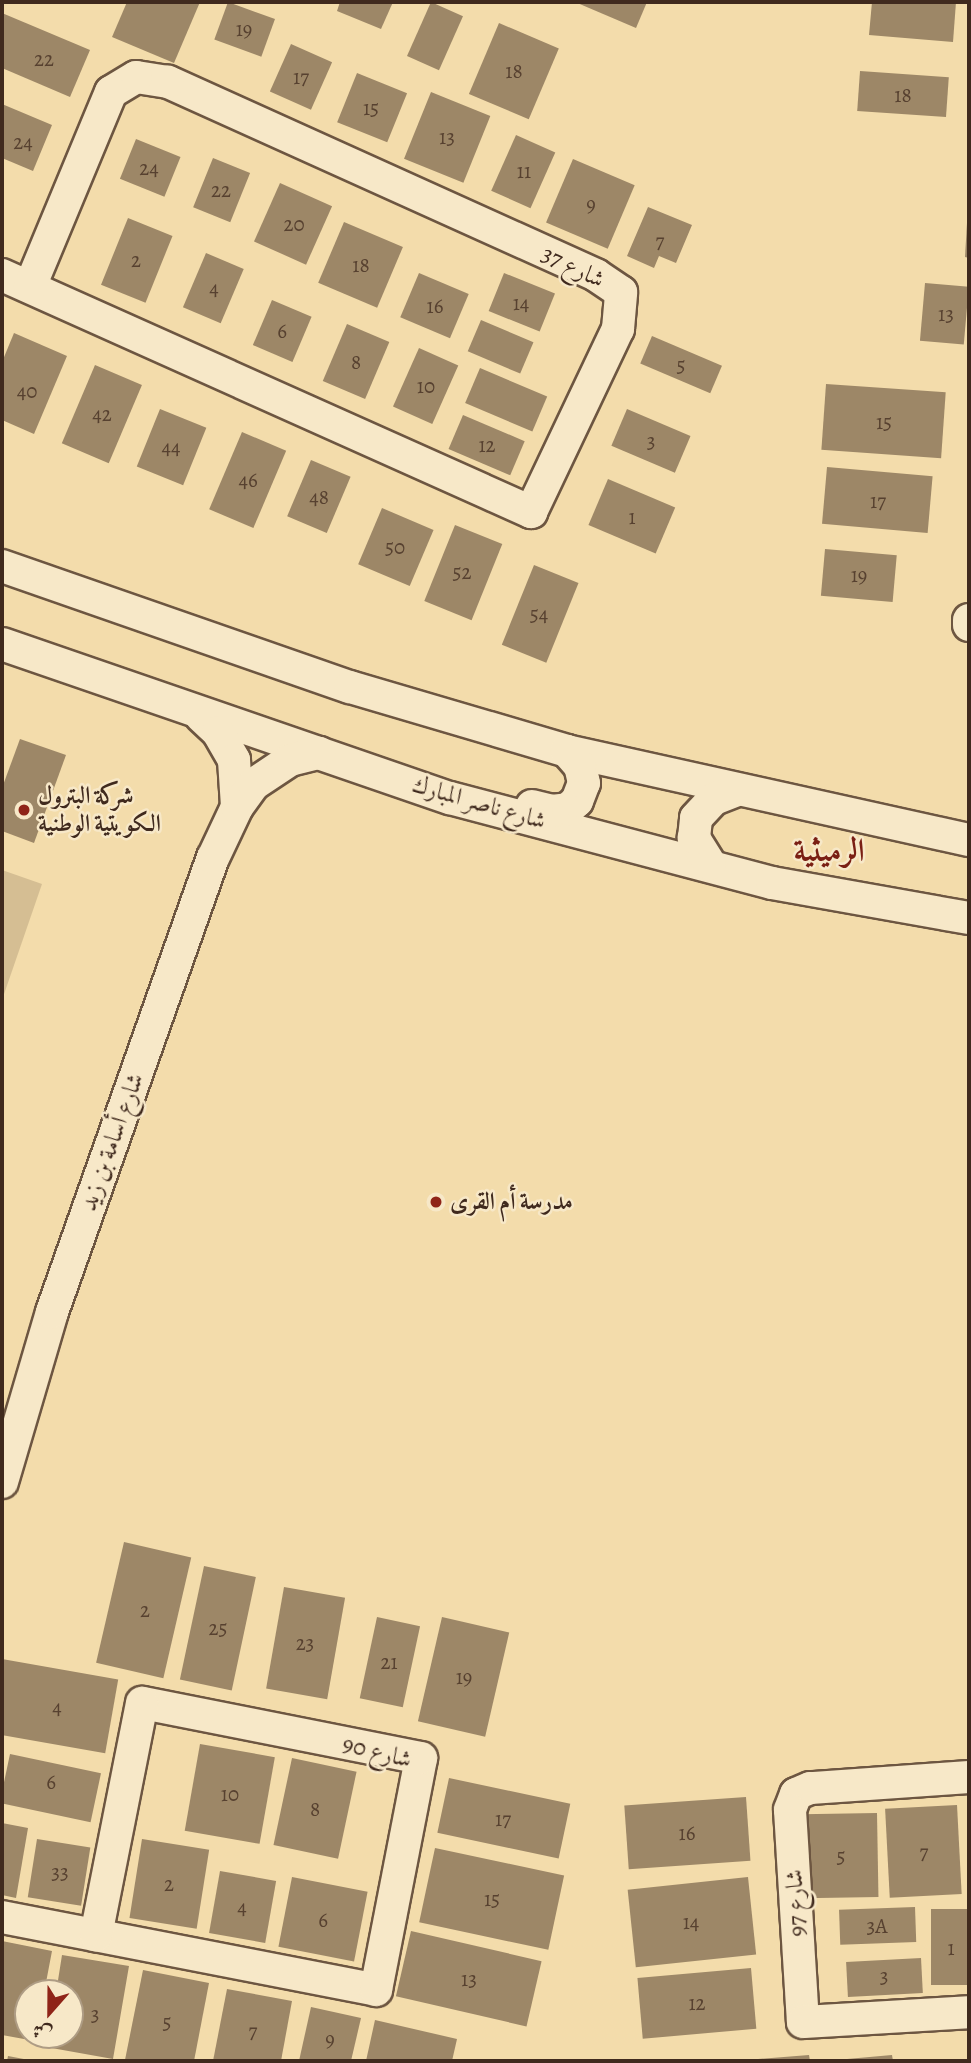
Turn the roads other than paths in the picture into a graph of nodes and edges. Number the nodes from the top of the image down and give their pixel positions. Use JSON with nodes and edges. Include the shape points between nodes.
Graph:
{"nodes":[{"id":1,"x":16,"y":281,"type":"edge"},
{"id":2,"x":2,"y":566,"type":"edge"},
{"id":3,"x":2,"y":644,"type":"edge"},
{"id":4,"x":194,"y":711,"type":"junction"},
{"id":5,"x":567,"y":751,"type":"junction"},
{"id":6,"x":319,"y":754,"type":"junction"},
{"id":7,"x":738,"y":790,"type":"junction"},
{"id":8,"x":450,"y":798,"type":"junction"},
{"id":9,"x":237,"y":807,"type":"junction"},
{"id":10,"x":969,"y":840,"type":"edge"},
{"id":11,"x":709,"y":864,"type":"junction"},
{"id":12,"x":969,"y":918,"type":"edge"},
{"id":13,"x":2,"y":1482,"type":"edge"},
{"id":14,"x":969,"y":1777,"type":"edge"},
{"id":15,"x":2,"y":1917,"type":"edge"},
{"id":16,"x":96,"y":1935,"type":"junction"},
{"id":17,"x":969,"y":2012,"type":"edge"}],
"edges":[{"from":1,"to":1,"type":"street","name":"شارع 37","via":[[531,512],[618,329],[621,292],[596,275],[168,82],[136,77],[111,92]]},
{"from":2,"to":5,"type":"street","via":[[350,687]]},
{"from":3,"to":4,"type":"street","name":"شارع ناصر المبارك"},
{"from":4,"to":6,"type":"street","name":"شارع ناصر المبارك"},
{"from":4,"to":9,"type":"street","name":"شارع أسامة بن زيد","via":[[228,745],[238,775]]},
{"from":5,"to":7,"type":"street"},
{"from":5,"to":8,"type":"street","via":[[580,766],[584,783],[577,802],[568,809],[552,811],[471,791]]},
{"from":6,"to":8,"type":"street","name":"شارع ناصر المبارك"},
{"from":6,"to":9,"type":"street","name":"شارع أسامة بن زيد","via":[[277,766],[254,784]]},
{"from":7,"to":10,"type":"street"},
{"from":7,"to":11,"type":"street","via":[[714,799],[696,818],[694,838]]},
{"from":8,"to":11,"type":"street","name":"شارع ناصر المبارك"},
{"from":9,"to":13,"type":"street","name":"شارع أسامة بن زيد","via":[[196,902],[71,1255]]},
{"from":11,"to":12,"type":"street","name":"شارع ناصر المبارك","via":[[772,883]]},
{"from":14,"to":17,"type":"street","name":"شارع 97","via":[[810,1788],[796,1794],[790,1810],[803,2022]]},
{"from":15,"to":16,"type":"street","name":"شارع 90"},
{"from":16,"to":16,"type":"street","name":"شارع 90","via":[[376,1990],[421,1758],[142,1703]]}]}
